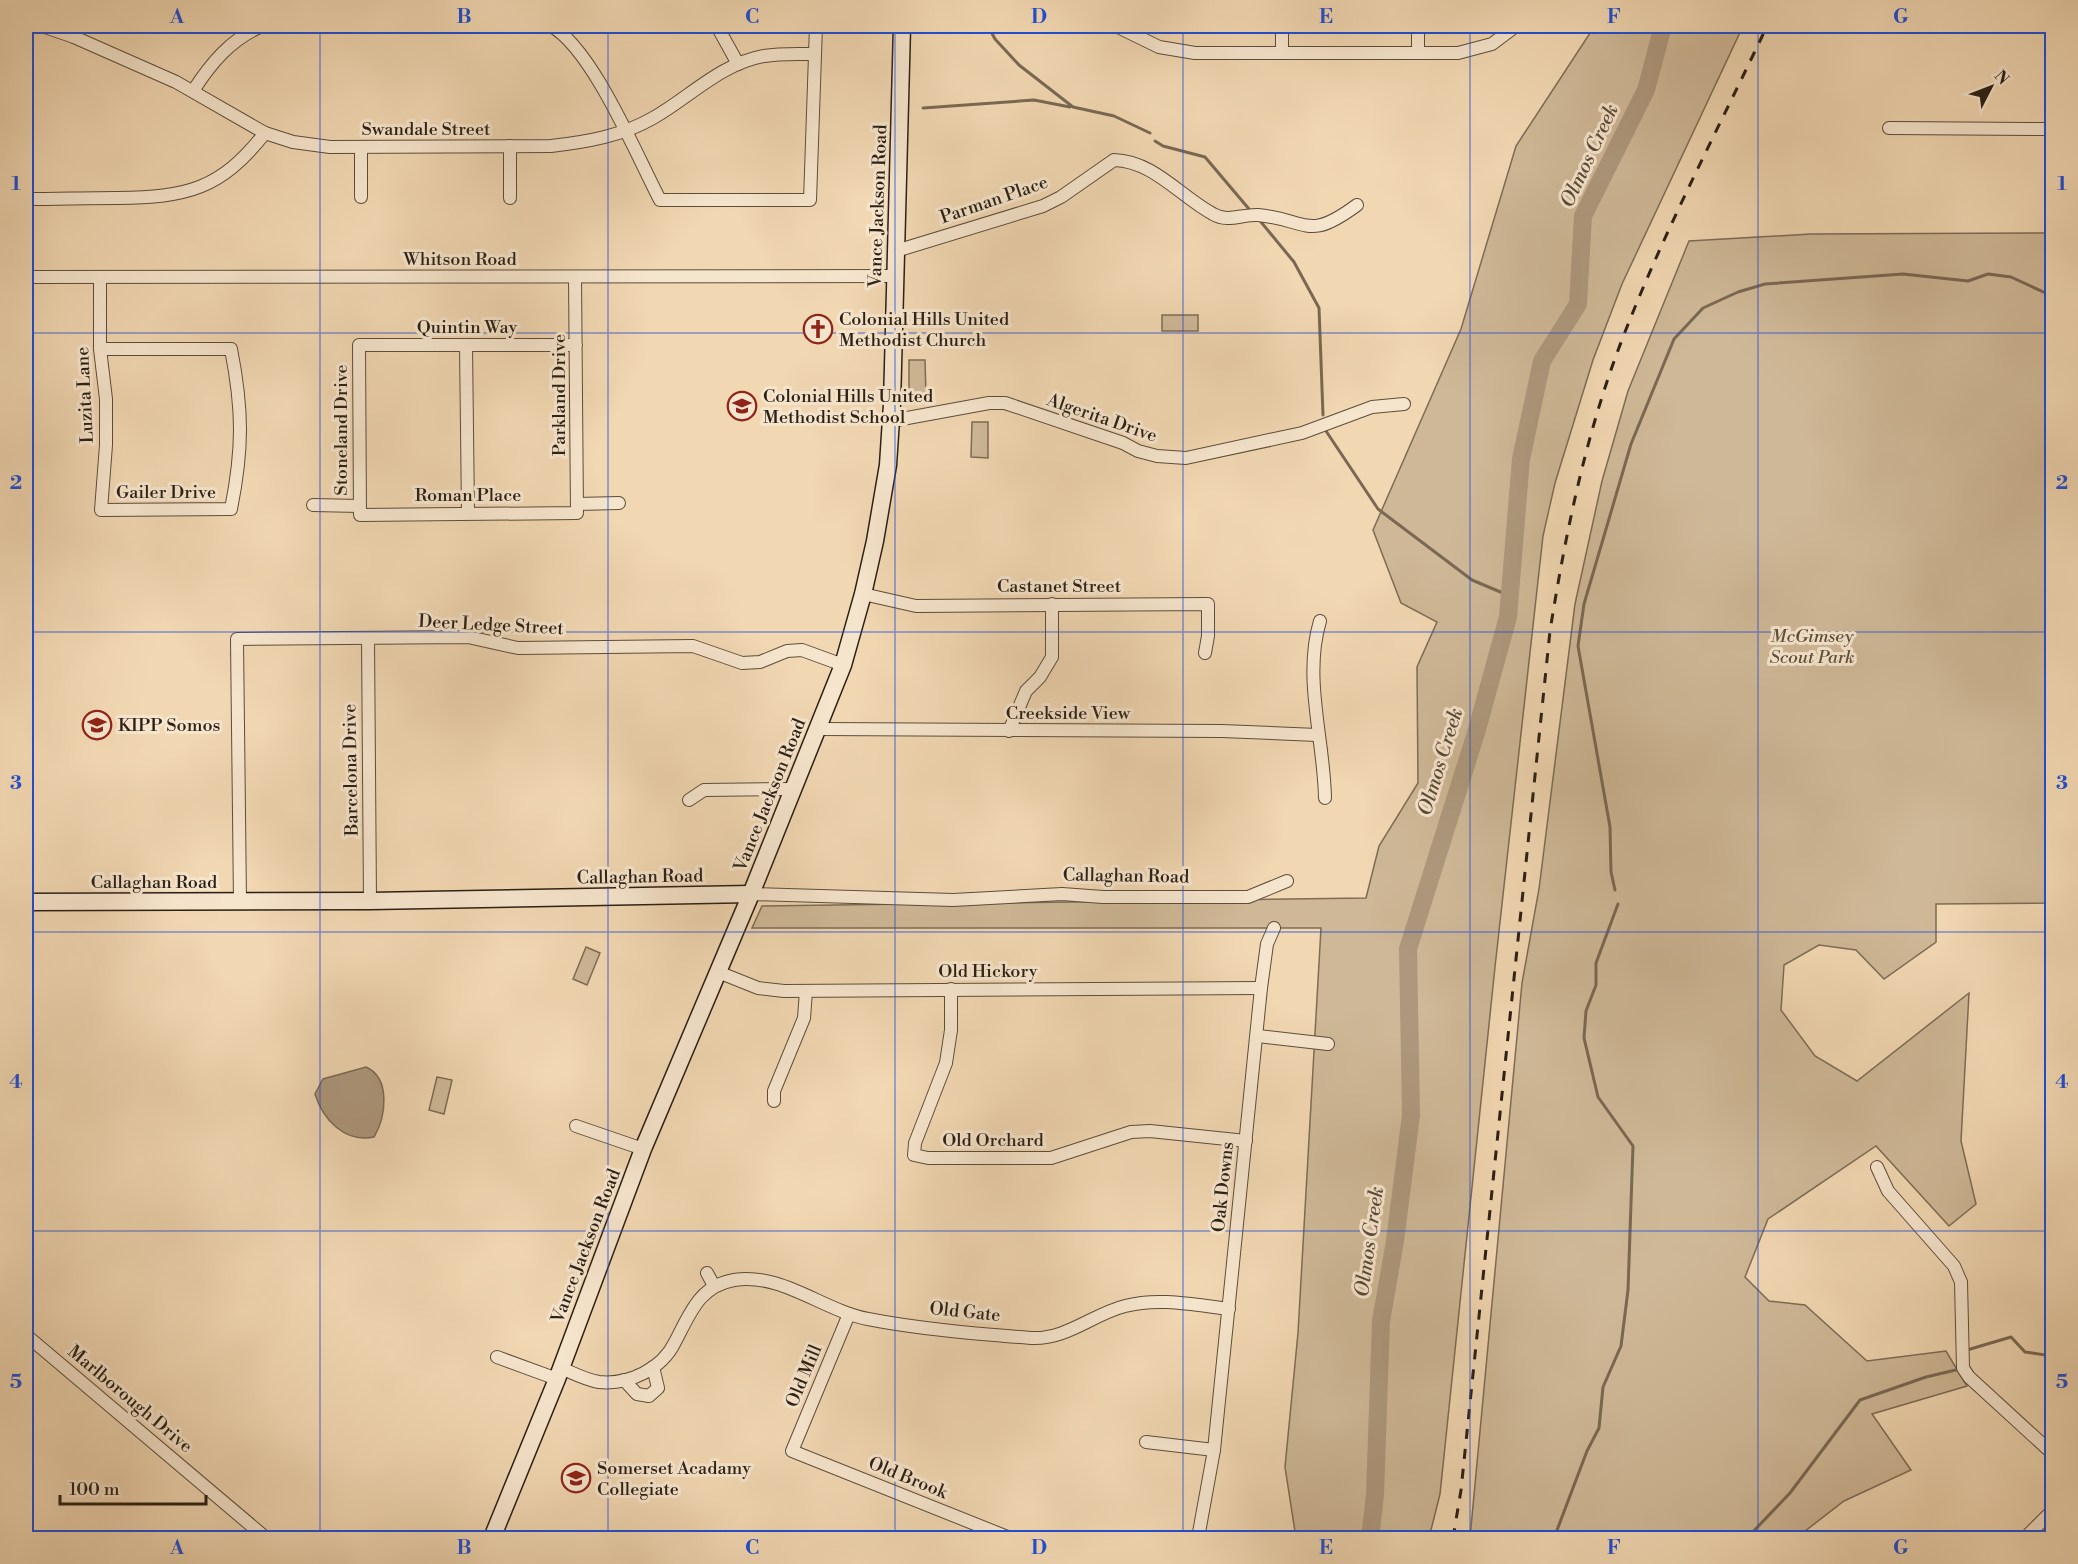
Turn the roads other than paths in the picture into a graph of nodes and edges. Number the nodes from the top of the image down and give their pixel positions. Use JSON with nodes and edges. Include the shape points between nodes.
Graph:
{"nodes":[{"id":1,"x":42,"y":26,"type":"edge"},
{"id":2,"x":262,"y":26,"type":"edge"},
{"id":3,"x":550,"y":26,"type":"edge"},
{"id":4,"x":717,"y":26,"type":"edge"},
{"id":5,"x":816,"y":26,"type":"edge"},
{"id":6,"x":902,"y":26,"type":"edge"},
{"id":7,"x":1116,"y":26,"type":"edge"},
{"id":8,"x":1282,"y":26,"type":"edge"},
{"id":9,"x":1418,"y":26,"type":"edge"},
{"id":10,"x":1516,"y":26,"type":"edge"},
{"id":11,"x":77,"y":31,"type":"edge"},
{"id":12,"x":1282,"y":53,"type":"junction"},
{"id":13,"x":1418,"y":53,"type":"junction"},
{"id":14,"x":815,"y":54,"type":"junction"},
{"id":15,"x":738,"y":64,"type":"junction"},
{"id":16,"x":193,"y":91,"type":"junction"},
{"id":17,"x":1888,"y":128,"type":"dead end"},
{"id":18,"x":2052,"y":129,"type":"edge"},
{"id":19,"x":624,"y":131,"type":"junction"},
{"id":20,"x":265,"y":133,"type":"junction"},
{"id":21,"x":510,"y":146,"type":"junction"},
{"id":22,"x":361,"y":147,"type":"junction"},
{"id":23,"x":362,"y":197,"type":"dead end"},
{"id":24,"x":510,"y":198,"type":"dead end"},
{"id":25,"x":26,"y":199,"type":"edge"},
{"id":26,"x":1357,"y":205,"type":"dead end"},
{"id":27,"x":896,"y":251,"type":"junction"},
{"id":28,"x":895,"y":276,"type":"junction"},
{"id":29,"x":26,"y":277,"type":"edge"},
{"id":30,"x":100,"y":277,"type":"junction"},
{"id":31,"x":576,"y":277,"type":"junction"},
{"id":32,"x":359,"y":345,"type":"joint"},
{"id":33,"x":466,"y":345,"type":"junction"},
{"id":34,"x":576,"y":345,"type":"junction"},
{"id":35,"x":100,"y":349,"type":"junction"},
{"id":36,"x":1404,"y":404,"type":"dead end"},
{"id":37,"x":891,"y":421,"type":"junction"},
{"id":38,"x":619,"y":502,"type":"dead end"},
{"id":39,"x":313,"y":506,"type":"dead end"},
{"id":40,"x":577,"y":508,"type":"junction"},
{"id":41,"x":101,"y":510,"type":"joint"},
{"id":42,"x":360,"y":510,"type":"junction"},
{"id":43,"x":468,"y":513,"type":"junction"},
{"id":44,"x":863,"y":594,"type":"junction"},
{"id":45,"x":1052,"y":604,"type":"junction"},
{"id":46,"x":1320,"y":621,"type":"dead end"},
{"id":47,"x":368,"y":638,"type":"junction"},
{"id":48,"x":1205,"y":653,"type":"dead end"},
{"id":49,"x":843,"y":665,"type":"junction"},
{"id":50,"x":818,"y":729,"type":"junction"},
{"id":51,"x":1009,"y":731,"type":"junction"},
{"id":52,"x":1317,"y":735,"type":"junction"},
{"id":53,"x":794,"y":789,"type":"junction"},
{"id":54,"x":1325,"y":798,"type":"dead end"},
{"id":55,"x":689,"y":800,"type":"dead end"},
{"id":56,"x":1287,"y":881,"type":"dead end"},
{"id":57,"x":751,"y":894,"type":"junction"},
{"id":58,"x":370,"y":901,"type":"junction"},
{"id":59,"x":26,"y":902,"type":"edge"},
{"id":60,"x":240,"y":902,"type":"junction"},
{"id":61,"x":1274,"y":928,"type":"dead end"},
{"id":62,"x":718,"y":972,"type":"junction"},
{"id":63,"x":1261,"y":988,"type":"junction"},
{"id":64,"x":951,"y":989,"type":"junction"},
{"id":65,"x":806,"y":991,"type":"junction"},
{"id":66,"x":1258,"y":1036,"type":"junction"},
{"id":67,"x":1328,"y":1044,"type":"dead end"},
{"id":68,"x":774,"y":1101,"type":"dead end"},
{"id":69,"x":576,"y":1126,"type":"dead end"},
{"id":70,"x":1246,"y":1141,"type":"junction"},
{"id":71,"x":643,"y":1149,"type":"junction"},
{"id":72,"x":1878,"y":1167,"type":"dead end"},
{"id":73,"x":706,"y":1273,"type":"dead end"},
{"id":74,"x":714,"y":1286,"type":"junction"},
{"id":75,"x":1229,"y":1309,"type":"junction"},
{"id":76,"x":849,"y":1314,"type":"junction"},
{"id":77,"x":26,"y":1335,"type":"edge"},
{"id":78,"x":497,"y":1357,"type":"dead end"},
{"id":79,"x":654,"y":1367,"type":"junction"},
{"id":80,"x":559,"y":1373,"type":"junction"},
{"id":81,"x":624,"y":1380,"type":"junction"},
{"id":82,"x":1146,"y":1442,"type":"dead end"},
{"id":83,"x":1214,"y":1450,"type":"junction"},
{"id":84,"x":792,"y":1451,"type":"joint"},
{"id":85,"x":2052,"y":1453,"type":"edge"},
{"id":86,"x":2052,"y":1510,"type":"edge"},
{"id":87,"x":266,"y":1539,"type":"edge"},
{"id":88,"x":492,"y":1539,"type":"edge"},
{"id":89,"x":1010,"y":1539,"type":"edge"},
{"id":90,"x":1198,"y":1539,"type":"edge"},
{"id":91,"x":2025,"y":1539,"type":"edge"}],
"edges":[{"from":1,"to":11,"type":"street","name":"Swandale Street"},
{"from":2,"to":16,"type":"street","via":[[223,52]]},
{"from":3,"to":19,"type":"street","via":[[582,54]]},
{"from":4,"to":15,"type":"street"},
{"from":5,"to":14,"type":"street"},
{"from":6,"to":27,"type":"main road","name":"Vance Jackson Road"},
{"from":7,"to":12,"type":"street","via":[[1148,43],[1177,52]]},
{"from":8,"to":12,"type":"street"},
{"from":9,"to":13,"type":"street"},
{"from":10,"to":13,"type":"street","via":[[1476,50]]},
{"from":11,"to":16,"type":"street","name":"Swandale Street"},
{"from":12,"to":13,"type":"street"},
{"from":14,"to":15,"type":"street","name":"Swandale Street","via":[[777,54]]},
{"from":14,"to":19,"type":"street","via":[[810,200],[660,200]]},
{"from":15,"to":19,"type":"street","name":"Swandale Street","via":[[652,119]]},
{"from":16,"to":20,"type":"street","name":"Swandale Street"},
{"from":17,"to":18,"type":"street"},
{"from":19,"to":21,"type":"street","name":"Swandale Street","via":[[582,142]]},
{"from":20,"to":22,"type":"street","name":"Swandale Street","via":[[311,146]]},
{"from":20,"to":25,"type":"street","via":[[226,173],[190,191],[156,197]]},
{"from":21,"to":22,"type":"street","name":"Swandale Street"},
{"from":21,"to":24,"type":"street"},
{"from":22,"to":23,"type":"street"},
{"from":26,"to":27,"type":"street","name":"Parman Place","via":[[1334,222],[1314,227],[1257,215],[1227,219],[1211,213],[1139,163],[1114,160],[1043,206]]},
{"from":27,"to":28,"type":"main road","name":"Vance Jackson Road"},
{"from":28,"to":31,"type":"street","name":"Whitson Road"},
{"from":28,"to":37,"type":"main road","name":"Vance Jackson Road"},
{"from":29,"to":30,"type":"street","name":"Whitson Road"},
{"from":30,"to":31,"type":"street","name":"Whitson Road"},
{"from":30,"to":35,"type":"street","name":"Luzita Lane"},
{"from":31,"to":34,"type":"street","name":"Parkland Drive"},
{"from":32,"to":33,"type":"street","name":"Quintin Way"},
{"from":32,"to":42,"type":"street","name":"Stoneland Drive"},
{"from":33,"to":34,"type":"street","name":"Quintin Way"},
{"from":33,"to":43,"type":"street"},
{"from":34,"to":40,"type":"street","name":"Parkland Drive"},
{"from":35,"to":41,"type":"street","name":"Luzita Lane","via":[[106,399]]},
{"from":35,"to":41,"type":"street","name":"Gailer Drive","via":[[231,349],[242,435],[231,509]]},
{"from":36,"to":37,"type":"street","name":"Algerita Drive","via":[[1372,407],[1284,438],[1171,459],[1005,403]]},
{"from":37,"to":44,"type":"main road","name":"Vance Jackson Road","via":[[888,465]]},
{"from":38,"to":40,"type":"street","name":"Roman Place"},
{"from":39,"to":42,"type":"street","name":"Roman Place"},
{"from":40,"to":43,"type":"street","name":"Roman Place"},
{"from":42,"to":43,"type":"street","name":"Roman Place"},
{"from":44,"to":45,"type":"street","name":"Castanet Street","via":[[916,606]]},
{"from":44,"to":49,"type":"main road","name":"Vance Jackson Road"},
{"from":45,"to":48,"type":"street","name":"Castanet Street","via":[[1208,604]]},
{"from":45,"to":51,"type":"street","via":[[1052,657],[1026,691]]},
{"from":46,"to":52,"type":"street","via":[[1312,646]]},
{"from":47,"to":49,"type":"street","name":"Deer Ledge Street","via":[[468,638],[518,648],[693,646],[742,663],[802,650]]},
{"from":47,"to":58,"type":"street","name":"Barcelona Drive"},
{"from":47,"to":60,"type":"street","name":"Deer Ledge Street","via":[[237,639]]},
{"from":49,"to":50,"type":"main road","name":"Vance Jackson Road"},
{"from":50,"to":51,"type":"street","name":"Creekside View"},
{"from":50,"to":53,"type":"main road","name":"Vance Jackson Road"},
{"from":51,"to":52,"type":"street","name":"Creekside View"},
{"from":52,"to":54,"type":"street"},
{"from":53,"to":55,"type":"street","via":[[704,790]]},
{"from":53,"to":57,"type":"main road","name":"Vance Jackson Road"},
{"from":56,"to":57,"type":"street","name":"Callaghan Road","via":[[1248,897],[1062,894],[953,900]]},
{"from":57,"to":58,"type":"main road","name":"Callaghan Road"},
{"from":57,"to":62,"type":"main road","name":"Vance Jackson Road"},
{"from":58,"to":60,"type":"main road","name":"Callaghan Road"},
{"from":59,"to":60,"type":"main road","name":"Callaghan Road"},
{"from":61,"to":63,"type":"street","name":"Oak Downs"},
{"from":62,"to":65,"type":"street","name":"Old Hickory","via":[[758,988]]},
{"from":62,"to":71,"type":"main road","name":"Vance Jackson Road"},
{"from":63,"to":64,"type":"street","name":"Old Hickory"},
{"from":63,"to":66,"type":"street","name":"Oak Downs"},
{"from":64,"to":65,"type":"street","name":"Old Hickory"},
{"from":64,"to":70,"type":"street","name":"Old Orchard","via":[[946,1063],[914,1155],[1052,1158],[1141,1131]]},
{"from":65,"to":68,"type":"street","via":[[804,1018],[774,1091]]},
{"from":66,"to":67,"type":"street"},
{"from":66,"to":70,"type":"street","name":"Oak Downs"},
{"from":69,"to":71,"type":"street"},
{"from":70,"to":75,"type":"street","name":"Oak Downs"},
{"from":71,"to":80,"type":"main road","name":"Vance Jackson Road"},
{"from":72,"to":85,"type":"street","via":[[1888,1191],[1954,1266],[1961,1282],[1963,1368]]},
{"from":73,"to":74,"type":"street"},
{"from":74,"to":76,"type":"street","name":"Old Gate","via":[[735,1280],[762,1280]]},
{"from":74,"to":79,"type":"street","via":[[686,1316],[675,1343]]},
{"from":75,"to":76,"type":"street","name":"Old Gate","via":[[1138,1303],[1112,1310],[1068,1331],[1034,1338]]},
{"from":75,"to":83,"type":"street","name":"Oak Downs"},
{"from":76,"to":84,"type":"street","name":"Old Mill"},
{"from":77,"to":87,"type":"street","name":"Marlborough Drive"},
{"from":78,"to":80,"type":"street"},
{"from":79,"to":81,"type":"street"},
{"from":79,"to":81,"type":"street","via":[[658,1388],[649,1396],[638,1394]]},
{"from":80,"to":81,"type":"street","via":[[600,1382]]},
{"from":80,"to":88,"type":"main road","name":"Vance Jackson Road"},
{"from":82,"to":83,"type":"street"},
{"from":83,"to":90,"type":"street","name":"Oak Downs"},
{"from":84,"to":89,"type":"street","name":"Old Brook"},
{"from":86,"to":91,"type":"street"}]}
